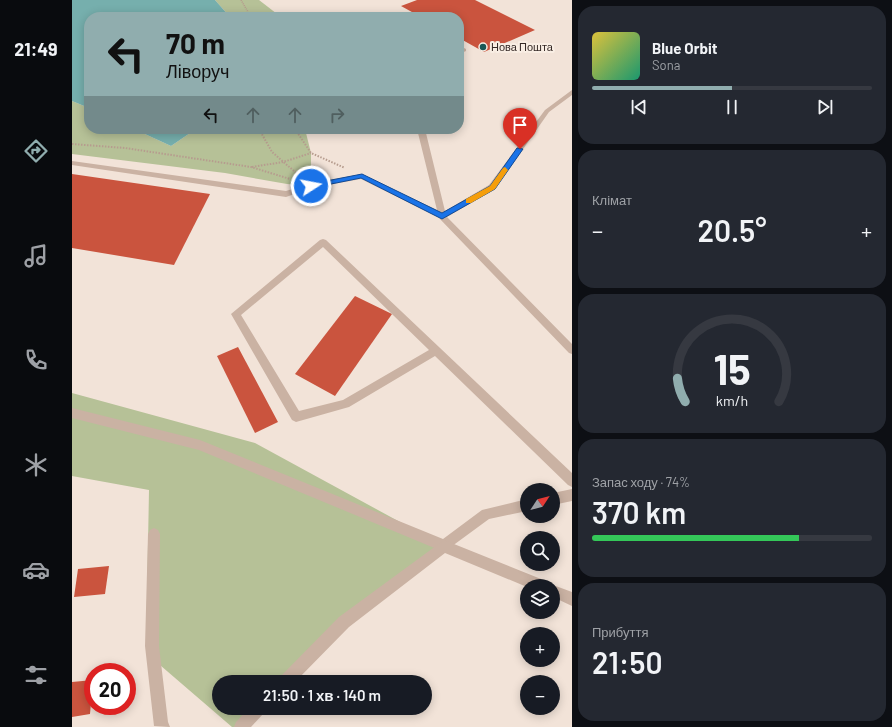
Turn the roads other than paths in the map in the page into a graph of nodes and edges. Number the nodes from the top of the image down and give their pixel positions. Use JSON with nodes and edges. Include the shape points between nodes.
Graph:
{"nodes":[{"id":1,"x":572,"y":92,"type":"edge"},
{"id":2,"x":422,"y":134,"type":"edge"},
{"id":3,"x":72,"y":163,"type":"edge"},
{"id":4,"x":442,"y":216,"type":"junction"},
{"id":5,"x":572,"y":350,"type":"edge"},
{"id":6,"x":436,"y":351,"type":"junction"},
{"id":7,"x":72,"y":413,"type":"edge"},
{"id":8,"x":572,"y":481,"type":"edge"},
{"id":9,"x":572,"y":495,"type":"edge"},
{"id":10,"x":560,"y":498,"type":"edge"},
{"id":11,"x":520,"y":506,"type":"edge"},
{"id":12,"x":154,"y":534,"type":"dead end"},
{"id":13,"x":444,"y":546,"type":"junction"},
{"id":14,"x":524,"y":579,"type":"edge"},
{"id":15,"x":560,"y":594,"type":"edge"},
{"id":16,"x":572,"y":599,"type":"edge"},
{"id":17,"x":292,"y":675,"type":"edge"},
{"id":18,"x":252,"y":715,"type":"edge"},
{"id":19,"x":162,"y":727,"type":"edge"},
{"id":20,"x":241,"y":727,"type":"edge"}],
"edges":[{"from":1,"to":4,"type":"street","via":[[547,111],[492,188]]},
{"from":2,"to":4,"type":"street"},
{"from":3,"to":4,"type":"street","via":[[286,194],[311,186],[362,176]]},
{"from":4,"to":5,"type":"street"},
{"from":6,"to":6,"type":"street","via":[[345,404],[296,417],[236,314],[323,242]]},
{"from":6,"to":8,"type":"street"},
{"from":7,"to":13,"type":"street","via":[[200,445]]},
{"from":9,"to":10,"type":"street"},
{"from":11,"to":13,"type":"street","via":[[486,514]]},
{"from":12,"to":19,"type":"street","via":[[152,646]]},
{"from":13,"to":14,"type":"street"},
{"from":13,"to":17,"type":"street","via":[[344,622]]},
{"from":15,"to":16,"type":"street"},
{"from":18,"to":20,"type":"street"}]}
